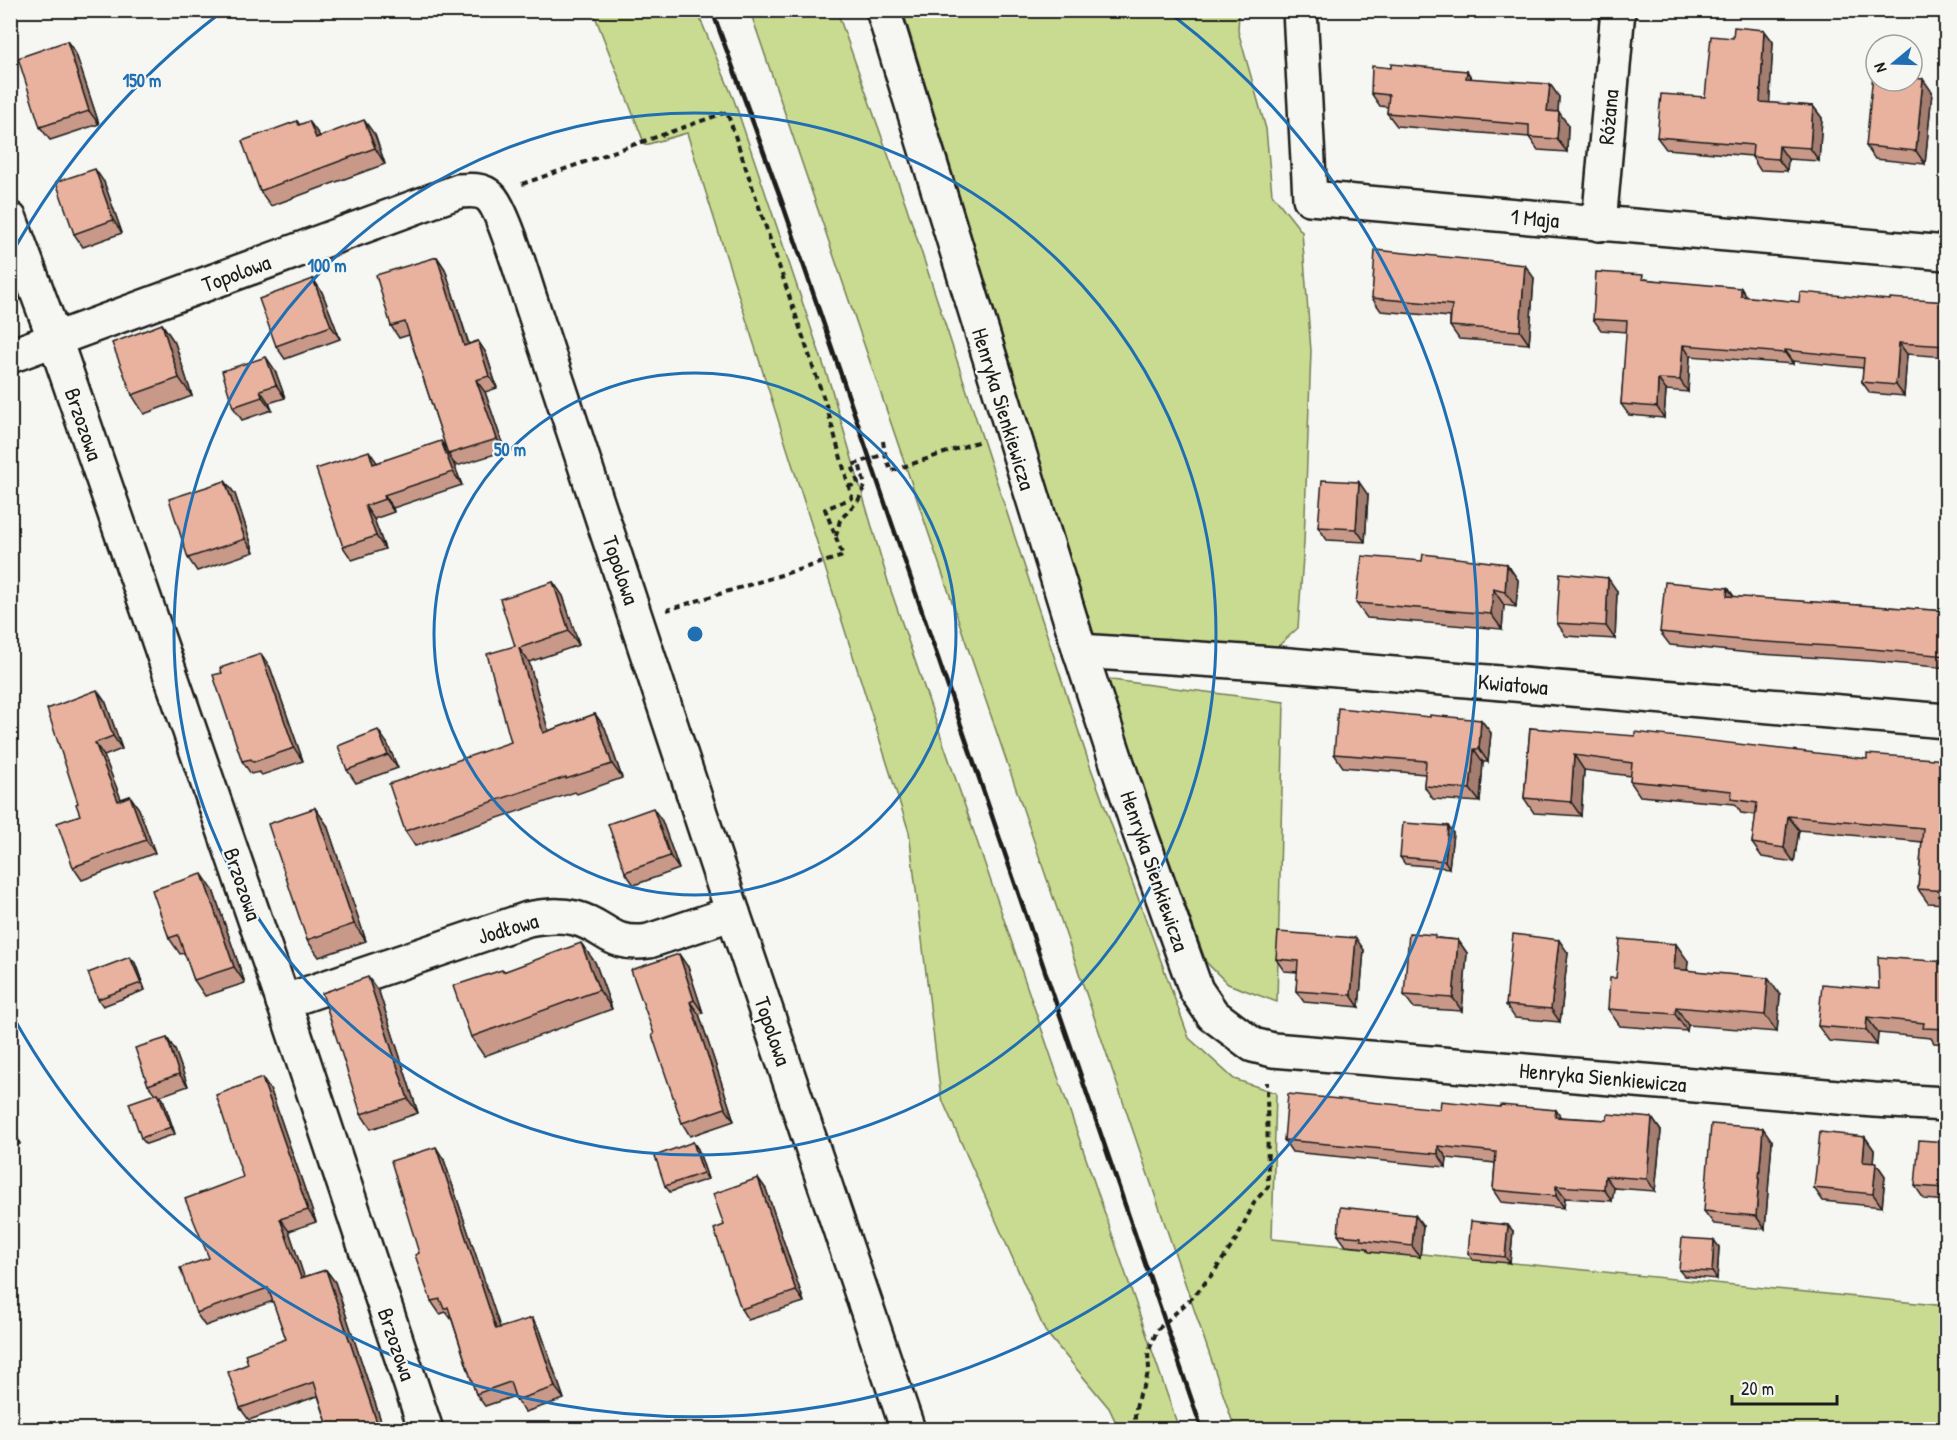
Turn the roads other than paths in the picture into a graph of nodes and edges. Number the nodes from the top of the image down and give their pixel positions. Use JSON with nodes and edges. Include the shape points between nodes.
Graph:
{"nodes":[{"id":1,"x":883,"y":10,"type":"edge"},
{"id":2,"x":1300,"y":10,"type":"edge"},
{"id":3,"x":1618,"y":10,"type":"edge"},
{"id":4,"x":10,"y":219,"type":"edge"},
{"id":5,"x":1599,"y":224,"type":"junction"},
{"id":6,"x":1947,"y":253,"type":"edge"},
{"id":7,"x":55,"y":340,"type":"junction"},
{"id":8,"x":10,"y":356,"type":"edge"},
{"id":9,"x":1080,"y":651,"type":"junction"},
{"id":10,"x":1947,"y":721,"type":"edge"},
{"id":11,"x":733,"y":913,"type":"junction"},
{"id":12,"x":283,"y":1002,"type":"junction"},
{"id":13,"x":1947,"y":1104,"type":"edge"},
{"id":14,"x":426,"y":1430,"type":"edge"},
{"id":15,"x":908,"y":1430,"type":"edge"}],
"edges":[{"from":1,"to":9,"type":"street","name":"Henryka Sienkiewicza"},
{"from":2,"to":5,"type":"street","name":"1 Maja","via":[[1310,198]]},
{"from":3,"to":5,"type":"street","name":"Różana"},
{"from":4,"to":7,"type":"street","name":"Brzozowa"},
{"from":5,"to":6,"type":"street","name":"1 Maja"},
{"from":7,"to":8,"type":"street","name":"Topolowa"},
{"from":7,"to":11,"type":"street","name":"Topolowa","via":[[459,191],[478,191],[491,197],[512,248]]},
{"from":7,"to":12,"type":"street","name":"Brzozowa"},
{"from":9,"to":10,"type":"street","name":"Kwiatowa"},
{"from":9,"to":13,"type":"street","name":"Henryka Sienkiewicza","via":[[1197,990],[1213,1015],[1235,1034],[1263,1048]]},
{"from":11,"to":12,"type":"street","name":"Jodłowa","via":[[634,943],[620,941],[576,918],[528,919]]},
{"from":11,"to":15,"type":"street","name":"Topolowa"},
{"from":12,"to":14,"type":"street","name":"Brzozowa"}]}
